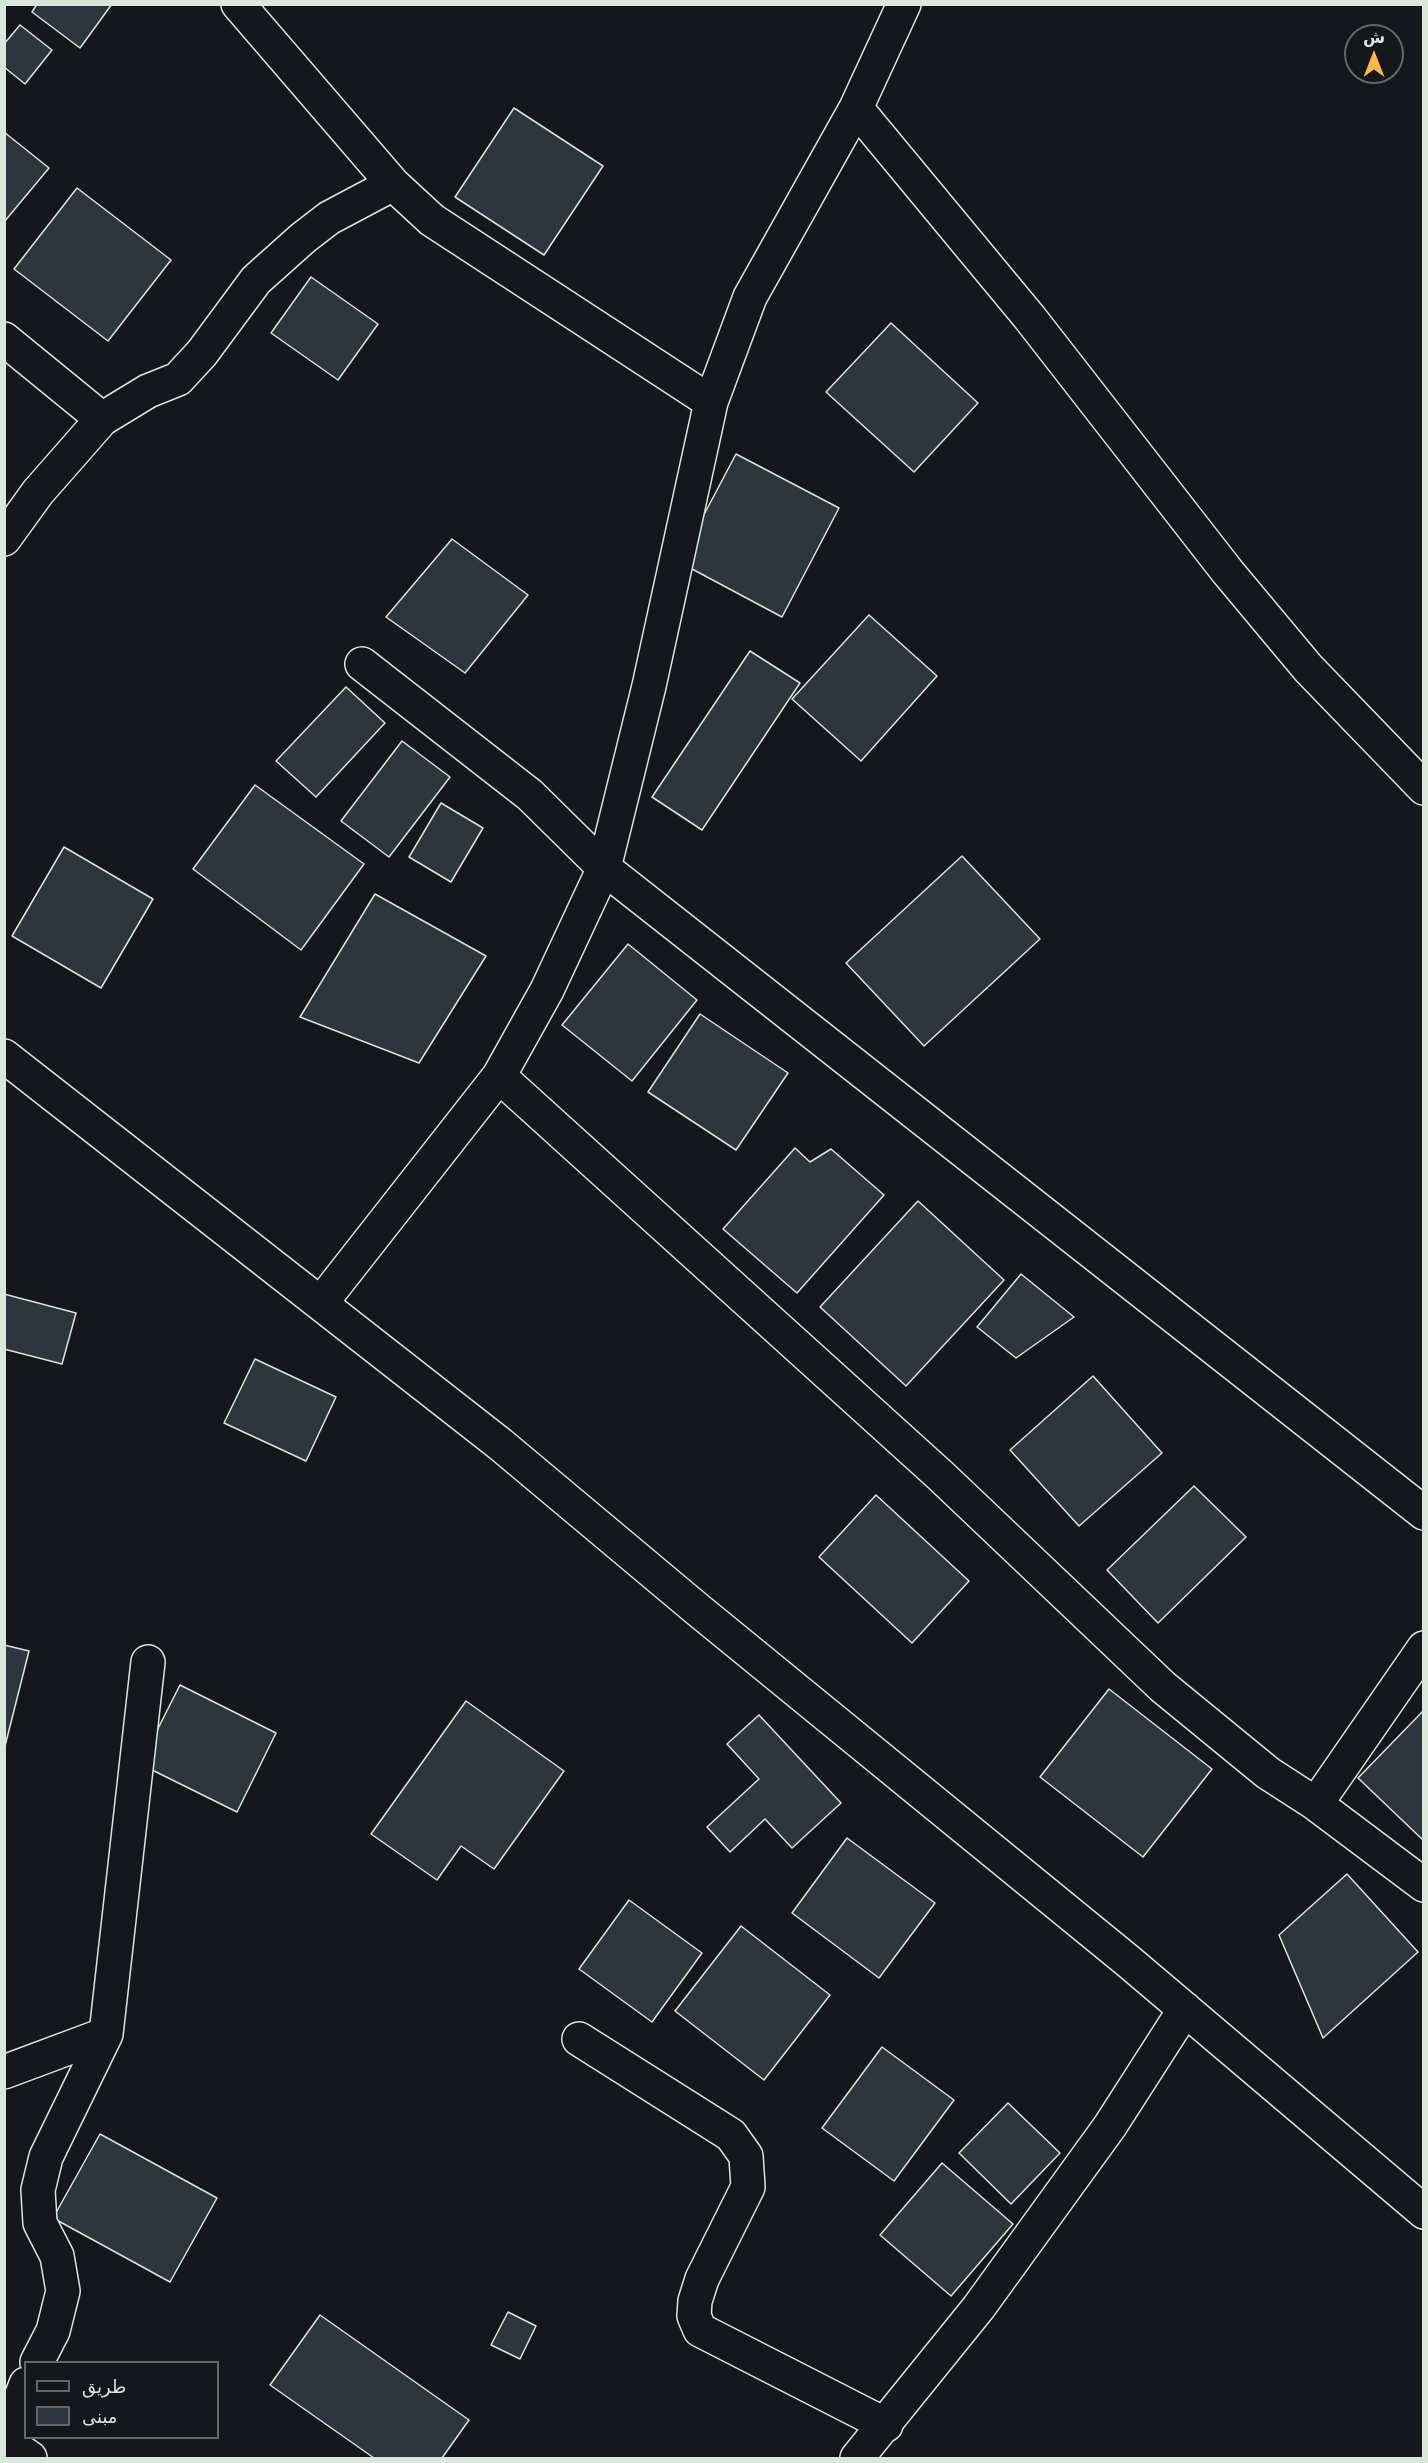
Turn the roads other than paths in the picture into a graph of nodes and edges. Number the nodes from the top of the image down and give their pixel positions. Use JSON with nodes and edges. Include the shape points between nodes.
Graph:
{"nodes":[{"id":1,"x":238,"y":4,"type":"edge"},
{"id":2,"x":904,"y":4,"type":"edge"},
{"id":3,"x":856,"y":108,"type":"junction"},
{"id":4,"x":393,"y":184,"type":"junction"},
{"id":5,"x":4,"y":339,"type":"edge"},
{"id":6,"x":711,"y":402,"type":"junction"},
{"id":7,"x":102,"y":419,"type":"junction"},
{"id":8,"x":4,"y":539,"type":"edge"},
{"id":9,"x":362,"y":664,"type":"dead end"},
{"id":10,"x":1424,"y":788,"type":"edge"},
{"id":11,"x":604,"y":868,"type":"junction"},
{"id":12,"x":5,"y":1059,"type":"edge"},
{"id":13,"x":499,"y":1076,"type":"junction"},
{"id":14,"x":321,"y":1303,"type":"junction"},
{"id":15,"x":1424,"y":1513,"type":"edge"},
{"id":16,"x":1424,"y":1648,"type":"edge"},
{"id":17,"x":148,"y":1662,"type":"dead end"},
{"id":18,"x":1316,"y":1804,"type":"junction"},
{"id":19,"x":1424,"y":1885,"type":"edge"},
{"id":20,"x":1185,"y":2009,"type":"junction"},
{"id":21,"x":106,"y":2034,"type":"junction"},
{"id":22,"x":579,"y":2039,"type":"dead end"},
{"id":23,"x":4,"y":2072,"type":"edge"},
{"id":24,"x":1424,"y":2212,"type":"edge"},
{"id":25,"x":38,"y":2361,"type":"edge"},
{"id":26,"x":24,"y":2390,"type":"edge"},
{"id":27,"x":886,"y":2424,"type":"junction"},
{"id":28,"x":5,"y":2442,"type":"edge"},
{"id":29,"x":30,"y":2458,"type":"edge"},
{"id":30,"x":857,"y":2458,"type":"edge"}],
"edges":[{"from":1,"to":4,"type":"street"},
{"from":2,"to":3,"type":"street"},
{"from":3,"to":6,"type":"street","via":[[750,297]]},
{"from":3,"to":10,"type":"street","via":[[1030,318],[1227,571],[1308,668]]},
{"from":4,"to":6,"type":"street","via":[[432,220]]},
{"from":4,"to":7,"type":"street","via":[[329,218],[256,280],[178,379]]},
{"from":5,"to":7,"type":"street"},
{"from":6,"to":11,"type":"street","via":[[649,686]]},
{"from":7,"to":8,"type":"street","via":[[38,492]]},
{"from":9,"to":11,"type":"street","via":[[530,795]]},
{"from":11,"to":13,"type":"street","via":[[547,990]]},
{"from":11,"to":15,"type":"street"},
{"from":12,"to":14,"type":"street"},
{"from":13,"to":14,"type":"street"},
{"from":13,"to":18,"type":"street","via":[[941,1476],[1164,1688],[1268,1773]]},
{"from":14,"to":20,"type":"street","via":[[500,1444]]},
{"from":16,"to":18,"type":"street"},
{"from":17,"to":21,"type":"street"},
{"from":18,"to":19,"type":"street"},
{"from":20,"to":24,"type":"street"},
{"from":20,"to":27,"type":"street","via":[[1104,2136],[979,2307]]},
{"from":21,"to":23,"type":"street"},
{"from":21,"to":25,"type":"street","via":[[46,2157],[39,2190],[40,2223],[57,2256],[63,2290],[53,2331]]},
{"from":22,"to":27,"type":"street","via":[[731,2135],[746,2157],[748,2187],[695,2301],[694,2316],[700,2330]]},
{"from":26,"to":28,"type":"street"},
{"from":27,"to":30,"type":"street"},
{"from":28,"to":29,"type":"street"}]}
